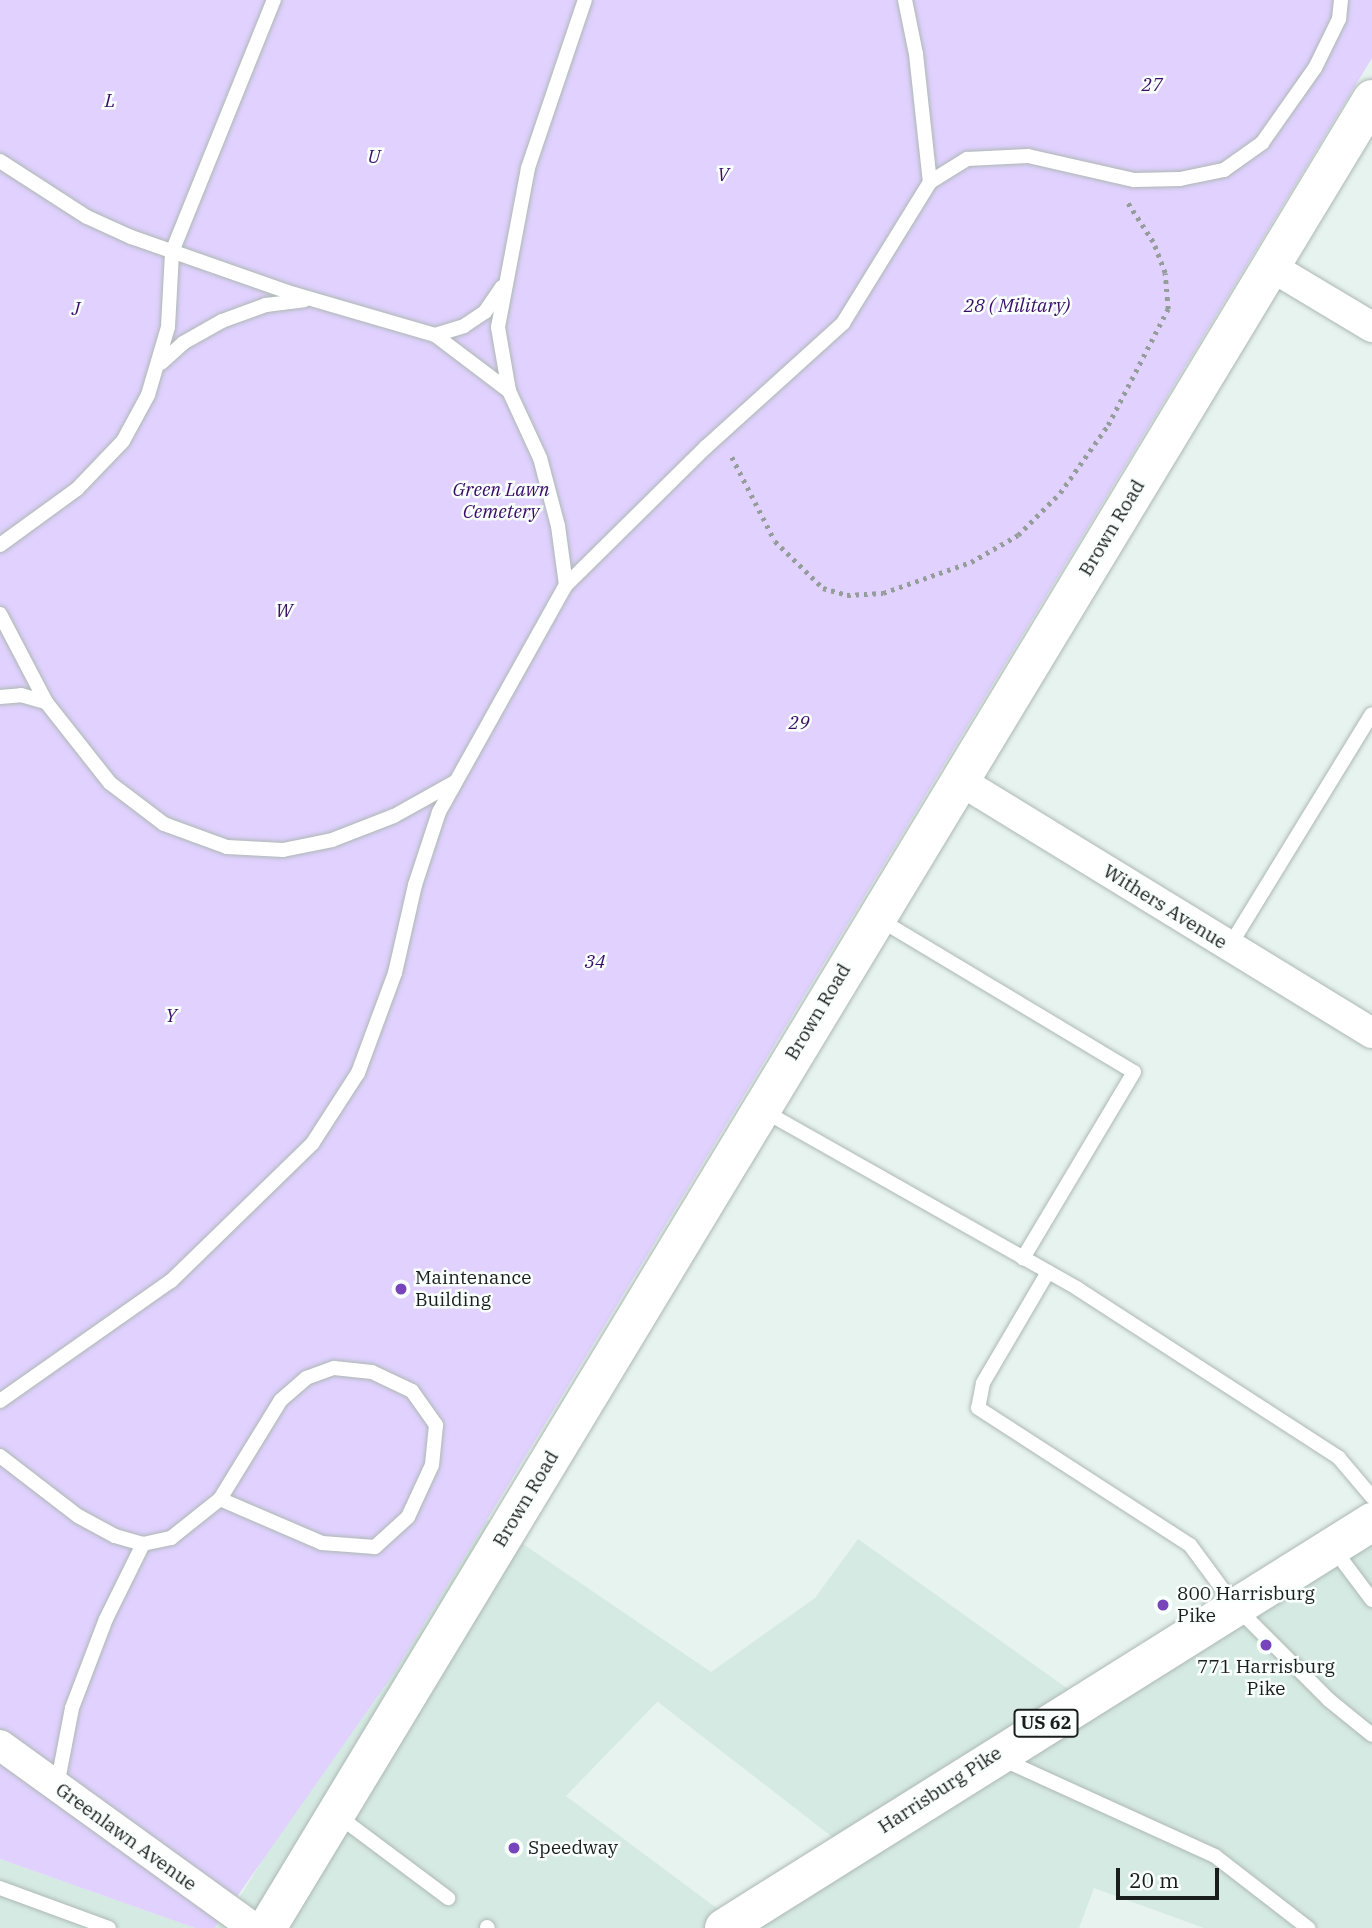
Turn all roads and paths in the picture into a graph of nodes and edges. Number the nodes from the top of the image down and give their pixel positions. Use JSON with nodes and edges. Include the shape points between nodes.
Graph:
{"nodes":[{"id":1,"x":274,"y":0,"type":"edge"},
{"id":2,"x":585,"y":0,"type":"edge"},
{"id":3,"x":905,"y":0,"type":"edge"},
{"id":4,"x":1342,"y":0,"type":"edge"},
{"id":5,"x":1372,"y":99,"type":"edge"},
{"id":6,"x":0,"y":161,"type":"edge"},
{"id":7,"x":1108,"y":174,"type":"junction"},
{"id":8,"x":930,"y":182,"type":"junction"},
{"id":9,"x":172,"y":252,"type":"junction"},
{"id":10,"x":1270,"y":266,"type":"junction"},
{"id":11,"x":505,"y":284,"type":"junction"},
{"id":12,"x":309,"y":299,"type":"junction"},
{"id":13,"x":1372,"y":327,"type":"edge"},
{"id":14,"x":435,"y":335,"type":"junction"},
{"id":15,"x":161,"y":363,"type":"junction"},
{"id":16,"x":509,"y":391,"type":"junction"},
{"id":17,"x":720,"y":434,"type":"junction"},
{"id":18,"x":0,"y":545,"type":"edge"},
{"id":19,"x":566,"y":585,"type":"junction"},
{"id":20,"x":0,"y":614,"type":"edge"},
{"id":21,"x":0,"y":697,"type":"edge"},
{"id":22,"x":46,"y":702,"type":"junction"},
{"id":23,"x":1372,"y":714,"type":"edge"},
{"id":24,"x":959,"y":780,"type":"junction"},
{"id":25,"x":456,"y":782,"type":"junction"},
{"id":26,"x":875,"y":916,"type":"junction"},
{"id":27,"x":1229,"y":947,"type":"junction"},
{"id":28,"x":1372,"y":1033,"type":"edge"},
{"id":29,"x":760,"y":1109,"type":"junction"},
{"id":30,"x":1023,"y":1258,"type":"junction"},
{"id":31,"x":1048,"y":1272,"type":"junction"},
{"id":32,"x":0,"y":1401,"type":"edge"},
{"id":33,"x":0,"y":1456,"type":"edge"},
{"id":34,"x":1372,"y":1497,"type":"edge"},
{"id":35,"x":220,"y":1499,"type":"junction"},
{"id":36,"x":1372,"y":1522,"type":"edge"},
{"id":37,"x":143,"y":1544,"type":"junction"},
{"id":38,"x":1333,"y":1547,"type":"junction"},
{"id":39,"x":1372,"y":1600,"type":"edge"},
{"id":40,"x":1235,"y":1606,"type":"junction"},
{"id":41,"x":1372,"y":1735,"type":"edge"},
{"id":42,"x":0,"y":1745,"type":"edge"},
{"id":43,"x":994,"y":1755,"type":"junction"},
{"id":44,"x":57,"y":1786,"type":"junction"},
{"id":45,"x":337,"y":1815,"type":"junction"},
{"id":46,"x":0,"y":1888,"type":"edge"},
{"id":47,"x":448,"y":1898,"type":"dead end"},
{"id":48,"x":270,"y":1925,"type":"edge"},
{"id":49,"x":727,"y":1927,"type":"edge"},
{"id":50,"x":109,"y":1928,"type":"edge"},
{"id":51,"x":1308,"y":1928,"type":"edge"}],
"edges":[{"from":1,"to":9,"type":"lane"},
{"from":2,"to":11,"type":"lane","via":[[528,168]]},
{"from":3,"to":8,"type":"lane","via":[[916,54]]},
{"from":4,"to":7,"type":"lane","via":[[1339,19],[1315,68],[1262,143],[1224,170],[1180,179],[1134,180]]},
{"from":5,"to":10,"type":"main road","name":"Brown Road"},
{"from":6,"to":9,"type":"lane","via":[[86,217]]},
{"from":7,"to":8,"type":"lane","via":[[1028,156],[967,159]]},
{"from":7,"to":17,"type":"path","via":[[1153,243],[1166,273],[1168,309],[1108,425],[1060,494],[1018,535],[971,562],[883,593],[847,595],[824,588],[775,541]]},
{"from":8,"to":17,"type":"lane","via":[[843,323]]},
{"from":9,"to":12,"type":"lane"},
{"from":9,"to":15,"type":"lane"},
{"from":10,"to":13,"type":"street"},
{"from":10,"to":24,"type":"main road","name":"Brown Road"},
{"from":11,"to":14,"type":"lane","via":[[485,312],[464,326]]},
{"from":11,"to":16,"type":"lane","via":[[498,327]]},
{"from":12,"to":14,"type":"lane"},
{"from":12,"to":15,"type":"lane","via":[[266,306],[222,321]]},
{"from":14,"to":16,"type":"lane"},
{"from":15,"to":18,"type":"lane","via":[[123,441],[77,489]]},
{"from":16,"to":19,"type":"lane","via":[[540,458]]},
{"from":17,"to":19,"type":"lane"},
{"from":19,"to":25,"type":"lane"},
{"from":20,"to":22,"type":"lane"},
{"from":21,"to":22,"type":"lane","via":[[21,695]]},
{"from":22,"to":25,"type":"lane","via":[[110,783],[164,824],[227,847],[283,850],[331,840],[394,816]]},
{"from":23,"to":27,"type":"lane"},
{"from":24,"to":26,"type":"main road","name":"Brown Road"},
{"from":24,"to":27,"type":"street","name":"Withers Avenue"},
{"from":25,"to":32,"type":"lane","via":[[439,812],[415,885],[395,973],[358,1073],[312,1144],[171,1281]]},
{"from":26,"to":29,"type":"main road","name":"Brown Road"},
{"from":26,"to":30,"type":"lane","via":[[1134,1072]]},
{"from":27,"to":28,"type":"street","name":"Withers Avenue"},
{"from":29,"to":30,"type":"lane"},
{"from":29,"to":45,"type":"main road","name":"Brown Road"},
{"from":30,"to":31,"type":"lane"},
{"from":31,"to":34,"type":"lane","via":[[1339,1458]]},
{"from":31,"to":40,"type":"lane","via":[[983,1383],[978,1408],[1190,1545]]},
{"from":33,"to":37,"type":"lane","via":[[78,1516],[115,1536]]},
{"from":35,"to":35,"type":"lane","via":[[281,1400],[306,1378],[334,1368],[372,1372],[412,1391],[436,1425],[432,1465],[408,1517],[375,1547],[322,1542]]},
{"from":35,"to":37,"type":"lane","via":[[172,1538]]},
{"from":36,"to":38,"type":"main road","name":"Harrisburg Pike","number":"US 62"},
{"from":37,"to":44,"type":"lane","via":[[106,1619],[72,1708]]},
{"from":38,"to":39,"type":"lane"},
{"from":38,"to":40,"type":"main road","name":"Harrisburg Pike","number":"US 62"},
{"from":40,"to":41,"type":"lane","via":[[1329,1700]]},
{"from":40,"to":43,"type":"main road","name":"Harrisburg Pike","number":"US 62"},
{"from":42,"to":44,"type":"street","name":"Greenlawn Avenue"},
{"from":43,"to":49,"type":"main road","name":"Harrisburg Pike","number":"US 62"},
{"from":43,"to":51,"type":"lane","via":[[1215,1856]]},
{"from":44,"to":48,"type":"street","name":"Greenlawn Avenue"},
{"from":45,"to":47,"type":"lane"},
{"from":45,"to":48,"type":"main road","name":"Brown Road"},
{"from":46,"to":50,"type":"lane"}]}
